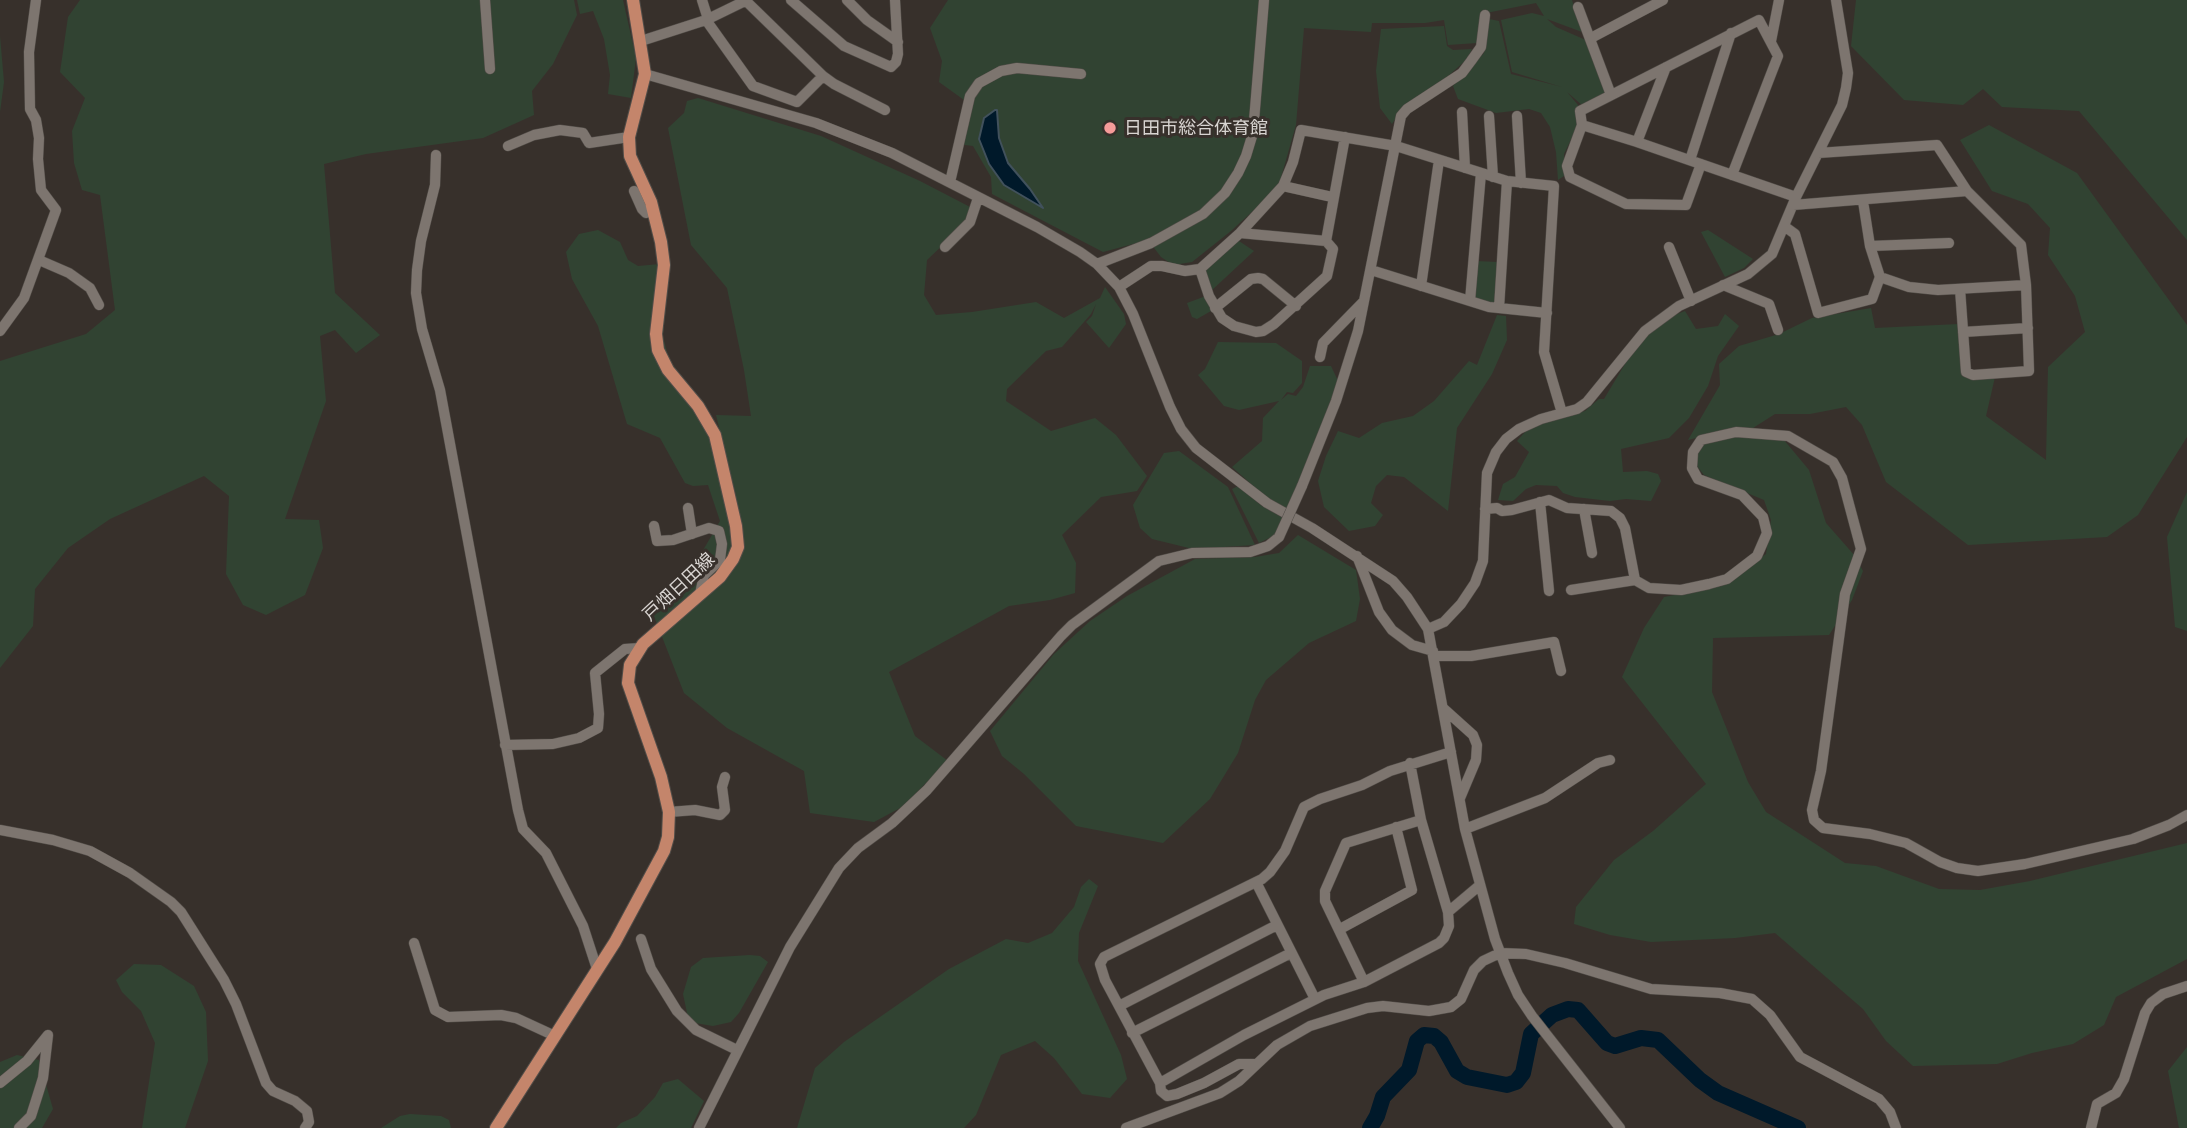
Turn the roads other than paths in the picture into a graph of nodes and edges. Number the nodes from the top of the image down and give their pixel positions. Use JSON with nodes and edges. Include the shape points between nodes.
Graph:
{"nodes":[{"id":1,"x":36,"y":0,"type":"edge"},
{"id":2,"x":485,"y":0,"type":"edge"},
{"id":3,"x":633,"y":0,"type":"edge"},
{"id":4,"x":702,"y":0,"type":"edge"},
{"id":5,"x":746,"y":0,"type":"edge"},
{"id":6,"x":791,"y":0,"type":"edge"},
{"id":7,"x":847,"y":0,"type":"edge"},
{"id":8,"x":895,"y":0,"type":"edge"},
{"id":9,"x":1264,"y":0,"type":"edge"},
{"id":10,"x":1663,"y":0,"type":"edge"},
{"id":11,"x":1779,"y":0,"type":"edge"},
{"id":12,"x":1836,"y":0,"type":"edge"},
{"id":13,"x":1578,"y":7,"type":"dead end"},
{"id":14,"x":1485,"y":15,"type":"dead end"},
{"id":15,"x":707,"y":20,"type":"junction"},
{"id":16,"x":1731,"y":33,"type":"junction"},
{"id":17,"x":1591,"y":38,"type":"junction"},
{"id":18,"x":641,"y":41,"type":"junction"},
{"id":19,"x":1771,"y":41,"type":"junction"},
{"id":20,"x":898,"y":42,"type":"junction"},
{"id":21,"x":1666,"y":68,"type":"junction"},
{"id":22,"x":490,"y":69,"type":"dead end"},
{"id":23,"x":645,"y":74,"type":"junction"},
{"id":24,"x":1081,"y":74,"type":"dead end"},
{"id":25,"x":823,"y":76,"type":"junction"},
{"id":26,"x":1611,"y":94,"type":"junction"},
{"id":27,"x":885,"y":110,"type":"dead end"},
{"id":28,"x":1462,"y":112,"type":"dead end"},
{"id":29,"x":1489,"y":116,"type":"dead end"},
{"id":30,"x":1517,"y":116,"type":"dead end"},
{"id":31,"x":1582,"y":125,"type":"junction"},
{"id":32,"x":629,"y":136,"type":"junction"},
{"id":33,"x":1345,"y":137,"type":"junction"},
{"id":34,"x":1637,"y":142,"type":"junction"},
{"id":35,"x":508,"y":146,"type":"dead end"},
{"id":36,"x":1396,"y":146,"type":"junction"},
{"id":37,"x":1818,"y":153,"type":"junction"},
{"id":38,"x":436,"y":155,"type":"dead end"},
{"id":39,"x":1439,"y":160,"type":"junction"},
{"id":40,"x":1696,"y":162,"type":"junction"},
{"id":41,"x":1465,"y":168,"type":"junction"},
{"id":42,"x":1481,"y":173,"type":"junction"},
{"id":43,"x":1732,"y":174,"type":"junction"},
{"id":44,"x":1493,"y":177,"type":"junction"},
{"id":45,"x":1507,"y":181,"type":"junction"},
{"id":46,"x":950,"y":182,"type":"junction"},
{"id":47,"x":1521,"y":183,"type":"junction"},
{"id":48,"x":1283,"y":186,"type":"junction"},
{"id":49,"x":634,"y":191,"type":"dead end"},
{"id":50,"x":1967,"y":191,"type":"junction"},
{"id":51,"x":1332,"y":197,"type":"junction"},
{"id":52,"x":978,"y":198,"type":"junction"},
{"id":53,"x":1795,"y":201,"type":"junction"},
{"id":54,"x":1863,"y":201,"type":"junction"},
{"id":55,"x":653,"y":211,"type":"junction"},
{"id":56,"x":1784,"y":226,"type":"junction"},
{"id":57,"x":1240,"y":233,"type":"junction"},
{"id":58,"x":1326,"y":242,"type":"junction"},
{"id":59,"x":1949,"y":243,"type":"dead end"},
{"id":60,"x":1870,"y":246,"type":"junction"},
{"id":61,"x":945,"y":247,"type":"dead end"},
{"id":62,"x":1668,"y":247,"type":"dead end"},
{"id":63,"x":39,"y":260,"type":"junction"},
{"id":64,"x":1097,"y":264,"type":"junction"},
{"id":65,"x":1200,"y":269,"type":"junction"},
{"id":66,"x":1371,"y":270,"type":"junction"},
{"id":67,"x":1880,"y":277,"type":"junction"},
{"id":68,"x":1723,"y":285,"type":"junction"},
{"id":69,"x":2026,"y":285,"type":"junction"},
{"id":70,"x":1422,"y":286,"type":"junction"},
{"id":71,"x":1119,"y":287,"type":"junction"},
{"id":72,"x":1960,"y":289,"type":"junction"},
{"id":73,"x":1365,"y":300,"type":"junction"},
{"id":74,"x":1470,"y":301,"type":"junction"},
{"id":75,"x":1691,"y":301,"type":"junction"},
{"id":76,"x":99,"y":305,"type":"dead end"},
{"id":77,"x":1296,"y":306,"type":"junction"},
{"id":78,"x":1215,"y":308,"type":"junction"},
{"id":79,"x":1499,"y":308,"type":"junction"},
{"id":80,"x":1547,"y":313,"type":"junction"},
{"id":81,"x":2028,"y":328,"type":"junction"},
{"id":82,"x":1778,"y":330,"type":"dead end"},
{"id":83,"x":0,"y":331,"type":"edge"},
{"id":84,"x":1963,"y":332,"type":"junction"},
{"id":85,"x":1320,"y":357,"type":"dead end"},
{"id":86,"x":1562,"y":413,"type":"junction"},
{"id":87,"x":1539,"y":502,"type":"junction"},
{"id":88,"x":688,"y":508,"type":"dead end"},
{"id":89,"x":1485,"y":509,"type":"junction"},
{"id":90,"x":1584,"y":509,"type":"junction"},
{"id":91,"x":654,"y":526,"type":"dead end"},
{"id":92,"x":692,"y":534,"type":"junction"},
{"id":93,"x":1592,"y":553,"type":"dead end"},
{"id":94,"x":1356,"y":555,"type":"junction"},
{"id":95,"x":1635,"y":580,"type":"junction"},
{"id":96,"x":1572,"y":590,"type":"dead end"},
{"id":97,"x":1549,"y":591,"type":"dead end"},
{"id":98,"x":700,"y":594,"type":"junction"},
{"id":99,"x":1428,"y":629,"type":"junction"},
{"id":100,"x":640,"y":648,"type":"junction"},
{"id":101,"x":1434,"y":654,"type":"junction"},
{"id":102,"x":1561,"y":671,"type":"dead end"},
{"id":103,"x":1443,"y":708,"type":"junction"},
{"id":104,"x":505,"y":745,"type":"junction"},
{"id":105,"x":1451,"y":751,"type":"junction"},
{"id":106,"x":1610,"y":760,"type":"dead end"},
{"id":107,"x":1409,"y":764,"type":"junction"},
{"id":108,"x":725,"y":777,"type":"dead end"},
{"id":109,"x":1460,"y":800,"type":"junction"},
{"id":110,"x":669,"y":812,"type":"junction"},
{"id":111,"x":2187,"y":815,"type":"edge"},
{"id":112,"x":1422,"y":820,"type":"junction"},
{"id":113,"x":1396,"y":827,"type":"junction"},
{"id":114,"x":1465,"y":829,"type":"junction"},
{"id":115,"x":0,"y":830,"type":"edge"},
{"id":116,"x":1256,"y":882,"type":"junction"},
{"id":117,"x":1480,"y":886,"type":"junction"},
{"id":118,"x":1448,"y":912,"type":"junction"},
{"id":119,"x":1277,"y":925,"type":"junction"},
{"id":120,"x":1340,"y":929,"type":"junction"},
{"id":121,"x":641,"y":939,"type":"dead end"},
{"id":122,"x":414,"y":943,"type":"dead end"},
{"id":123,"x":1291,"y":953,"type":"junction"},
{"id":124,"x":1500,"y":953,"type":"junction"},
{"id":125,"x":597,"y":970,"type":"junction"},
{"id":126,"x":1364,"y":982,"type":"junction"},
{"id":127,"x":2187,"y":986,"type":"edge"},
{"id":128,"x":1315,"y":999,"type":"junction"},
{"id":129,"x":1119,"y":1006,"type":"junction"},
{"id":130,"x":1132,"y":1033,"type":"junction"},
{"id":131,"x":555,"y":1036,"type":"junction"},
{"id":132,"x":737,"y":1050,"type":"junction"},
{"id":133,"x":1257,"y":1064,"type":"junction"},
{"id":134,"x":0,"y":1083,"type":"edge"},
{"id":135,"x":1160,"y":1083,"type":"junction"},
{"id":136,"x":496,"y":1127,"type":"edge"},
{"id":137,"x":19,"y":1128,"type":"edge"},
{"id":138,"x":305,"y":1128,"type":"edge"},
{"id":139,"x":699,"y":1128,"type":"edge"},
{"id":140,"x":1126,"y":1128,"type":"edge"},
{"id":141,"x":1620,"y":1128,"type":"edge"},
{"id":142,"x":1896,"y":1128,"type":"edge"},
{"id":143,"x":2091,"y":1128,"type":"edge"}],
"edges":[{"from":1,"to":63,"type":"street","via":[[29,52],[30,109],[39,138],[41,190],[56,210]]},
{"from":2,"to":22,"type":"street"},
{"from":3,"to":18,"type":"main road","name":"戸畑日田線"},
{"from":4,"to":15,"type":"street"},
{"from":5,"to":15,"type":"street"},
{"from":5,"to":25,"type":"street"},
{"from":6,"to":20,"type":"street","via":[[844,46],[882,64],[896,62]]},
{"from":7,"to":20,"type":"street"},
{"from":8,"to":20,"type":"street"},
{"from":9,"to":64,"type":"street","via":[[1253,133],[1238,173],[1203,214],[1152,243]]},
{"from":10,"to":17,"type":"street"},
{"from":11,"to":19,"type":"street"},
{"from":12,"to":37,"type":"street","via":[[1848,73],[1842,105]]},
{"from":13,"to":17,"type":"street"},
{"from":14,"to":36,"type":"street","via":[[1481,47],[1462,73],[1407,109],[1401,116]]},
{"from":15,"to":18,"type":"street"},
{"from":15,"to":25,"type":"street","via":[[753,86],[797,102]]},
{"from":16,"to":19,"type":"street","via":[[1759,20]]},
{"from":16,"to":21,"type":"street"},
{"from":16,"to":40,"type":"street"},
{"from":17,"to":26,"type":"street"},
{"from":18,"to":23,"type":"main road","name":"戸畑日田線"},
{"from":19,"to":43,"type":"street","via":[[1778,55]]},
{"from":21,"to":26,"type":"street"},
{"from":21,"to":34,"type":"street"},
{"from":23,"to":32,"type":"main road","name":"戸畑日田線"},
{"from":23,"to":46,"type":"street","via":[[816,123]]},
{"from":24,"to":46,"type":"street","via":[[1017,68],[979,83],[970,96]]},
{"from":25,"to":27,"type":"street"},
{"from":26,"to":31,"type":"street","via":[[1580,111]]},
{"from":28,"to":41,"type":"street"},
{"from":29,"to":44,"type":"street"},
{"from":30,"to":47,"type":"street"},
{"from":31,"to":34,"type":"street"},
{"from":31,"to":40,"type":"street","via":[[1568,157],[1567,172],[1626,204],[1686,205]]},
{"from":32,"to":35,"type":"street","via":[[590,143],[583,132],[560,130]]},
{"from":32,"to":55,"type":"main road","name":"戸畑日田線","via":[[630,156]]},
{"from":33,"to":36,"type":"street"},
{"from":33,"to":48,"type":"street","via":[[1301,130]]},
{"from":33,"to":51,"type":"street"},
{"from":34,"to":40,"type":"street"},
{"from":36,"to":39,"type":"street"},
{"from":36,"to":66,"type":"street"},
{"from":37,"to":50,"type":"street","via":[[1937,145]]},
{"from":37,"to":53,"type":"street"},
{"from":38,"to":104,"type":"street","via":[[416,293],[440,390]]},
{"from":39,"to":41,"type":"street"},
{"from":39,"to":70,"type":"street"},
{"from":40,"to":43,"type":"street"},
{"from":41,"to":42,"type":"street"},
{"from":42,"to":44,"type":"street"},
{"from":42,"to":74,"type":"street"},
{"from":43,"to":53,"type":"street"},
{"from":44,"to":45,"type":"street"},
{"from":45,"to":47,"type":"street"},
{"from":45,"to":79,"type":"street"},
{"from":46,"to":52,"type":"street"},
{"from":47,"to":80,"type":"street","via":[[1555,186]]},
{"from":48,"to":51,"type":"street"},
{"from":48,"to":57,"type":"street"},
{"from":49,"to":55,"type":"street","via":[[642,209]]},
{"from":50,"to":54,"type":"street"},
{"from":50,"to":69,"type":"street","via":[[2021,245]]},
{"from":51,"to":58,"type":"street"},
{"from":52,"to":61,"type":"street","via":[[970,222]]},
{"from":52,"to":64,"type":"street"},
{"from":53,"to":54,"type":"street"},
{"from":53,"to":56,"type":"street"},
{"from":54,"to":60,"type":"street"},
{"from":55,"to":98,"type":"main road","name":"戸畑日田線","via":[[664,265],[658,350],[715,435],[736,526],[738,547],[733,559]]},
{"from":56,"to":67,"type":"street","via":[[1795,234],[1818,313],[1872,299]]},
{"from":56,"to":68,"type":"street","via":[[1772,254],[1748,274]]},
{"from":57,"to":58,"type":"street"},
{"from":57,"to":65,"type":"street"},
{"from":58,"to":77,"type":"street","via":[[1333,249],[1327,276]]},
{"from":59,"to":60,"type":"street"},
{"from":60,"to":67,"type":"street"},
{"from":62,"to":75,"type":"street"},
{"from":63,"to":76,"type":"street","via":[[90,288]]},
{"from":63,"to":83,"type":"street","via":[[24,298]]},
{"from":64,"to":71,"type":"street"},
{"from":65,"to":71,"type":"street","via":[[1151,266]]},
{"from":65,"to":78,"type":"street"},
{"from":66,"to":70,"type":"street"},
{"from":66,"to":73,"type":"street"},
{"from":67,"to":72,"type":"street","via":[[1926,290]]},
{"from":68,"to":75,"type":"street"},
{"from":68,"to":82,"type":"street","via":[[1769,303]]},
{"from":69,"to":72,"type":"street"},
{"from":69,"to":81,"type":"street"},
{"from":70,"to":74,"type":"street"},
{"from":71,"to":94,"type":"street","via":[[1170,407],[1196,448],[1267,503]]},
{"from":72,"to":84,"type":"street"},
{"from":73,"to":85,"type":"street","via":[[1322,342]]},
{"from":73,"to":132,"type":"street","bridge":true,"via":[[1350,359],[1279,537],[1250,552],[1192,554],[1159,561],[1072,625],[927,790],[839,868],[790,947]]},
{"from":74,"to":79,"type":"street"},
{"from":75,"to":86,"type":"street","via":[[1645,331],[1587,402]]},
{"from":77,"to":78,"type":"street","via":[[1256,332],[1234,326]]},
{"from":77,"to":78,"type":"street","via":[[1258,278]]},
{"from":79,"to":80,"type":"street"},
{"from":80,"to":86,"type":"street","via":[[1544,352]]},
{"from":81,"to":84,"type":"street"},
{"from":81,"to":84,"type":"street","via":[[2029,371],[1966,372]]},
{"from":86,"to":89,"type":"street","via":[[1519,429],[1506,439],[1487,473]]},
{"from":87,"to":89,"type":"street","via":[[1512,510]]},
{"from":87,"to":90,"type":"street","via":[[1549,500]]},
{"from":87,"to":97,"type":"street"},
{"from":88,"to":92,"type":"street"},
{"from":89,"to":99,"type":"street","via":[[1483,561],[1475,583],[1444,622]]},
{"from":90,"to":93,"type":"street"},
{"from":90,"to":95,"type":"street","via":[[1611,511],[1620,518]]},
{"from":91,"to":92,"type":"street","via":[[657,541]]},
{"from":92,"to":98,"type":"street","via":[[709,528],[719,531],[722,544],[720,560],[704,575]]},
{"from":94,"to":99,"type":"street","via":[[1394,581]]},
{"from":94,"to":101,"type":"street","via":[[1379,612],[1392,630]]},
{"from":95,"to":96,"type":"street"},
{"from":95,"to":111,"type":"street","via":[[1649,588],[1681,590],[1727,579],[1757,556],[1768,533],[1763,517],[1742,495],[1698,479],[1692,468],[1693,452],[1701,440],[1736,432],[1788,436],[1833,462],[1842,478],[1861,549],[1845,594],[1814,820],[1823,828],[1906,843],[1940,862],[1978,871],[2133,839]]},
{"from":98,"to":100,"type":"main road","name":"戸畑日田線"},
{"from":99,"to":101,"type":"street"},
{"from":100,"to":104,"type":"street","via":[[625,649],[596,673],[598,728],[553,744]]},
{"from":100,"to":110,"type":"main road","name":"戸畑日田線","via":[[630,665],[628,683]]},
{"from":101,"to":102,"type":"street","via":[[1471,656],[1554,642]]},
{"from":101,"to":103,"type":"street"},
{"from":103,"to":105,"type":"street"},
{"from":103,"to":109,"type":"street","via":[[1473,735],[1477,745]]},
{"from":104,"to":125,"type":"street","via":[[523,829],[546,853],[583,926]]},
{"from":105,"to":107,"type":"street"},
{"from":105,"to":109,"type":"street"},
{"from":106,"to":114,"type":"street","via":[[1545,798]]},
{"from":107,"to":112,"type":"street"},
{"from":107,"to":116,"type":"street","via":[[1304,807],[1286,851]]},
{"from":108,"to":110,"type":"street","via":[[725,810],[720,815],[695,810]]},
{"from":109,"to":114,"type":"street"},
{"from":110,"to":125,"type":"main road","name":"戸畑日田線","via":[[664,851]]},
{"from":112,"to":113,"type":"street"},
{"from":112,"to":118,"type":"street"},
{"from":113,"to":120,"type":"street","via":[[1346,843],[1325,891],[1325,901]]},
{"from":113,"to":120,"type":"street","via":[[1412,890]]},
{"from":114,"to":117,"type":"street"},
{"from":115,"to":138,"type":"street","via":[[90,851],[172,902],[230,992],[266,1083],[307,1111]]},
{"from":116,"to":119,"type":"street"},
{"from":116,"to":129,"type":"street","via":[[1104,957],[1102,972]]},
{"from":117,"to":118,"type":"street"},
{"from":117,"to":124,"type":"street"},
{"from":118,"to":126,"type":"street","via":[[1449,926],[1439,943]]},
{"from":119,"to":123,"type":"street"},
{"from":119,"to":129,"type":"street"},
{"from":120,"to":126,"type":"street"},
{"from":121,"to":132,"type":"street","via":[[651,970],[677,1011],[696,1030]]},
{"from":122,"to":131,"type":"street","via":[[435,1010],[448,1017],[516,1018]]},
{"from":123,"to":128,"type":"street"},
{"from":123,"to":130,"type":"street"},
{"from":124,"to":133,"type":"street","via":[[1474,970],[1461,999],[1451,1007],[1429,1011],[1383,1006],[1353,1012],[1292,1034]]},
{"from":124,"to":141,"type":"street","via":[[1532,1016]]},
{"from":124,"to":142,"type":"street","via":[[1554,960],[1651,989],[1752,999],[1800,1056],[1879,1099]]},
{"from":125,"to":131,"type":"main road","name":"戸畑日田線"},
{"from":126,"to":128,"type":"street"},
{"from":127,"to":143,"type":"street","via":[[2151,1003],[2124,1079],[2116,1093],[2097,1104]]},
{"from":128,"to":135,"type":"street"},
{"from":129,"to":130,"type":"street"},
{"from":130,"to":135,"type":"street"},
{"from":131,"to":136,"type":"main road","name":"戸畑日田線"},
{"from":132,"to":139,"type":"street"},
{"from":133,"to":135,"type":"street","via":[[1239,1064],[1167,1096]]},
{"from":133,"to":140,"type":"street","via":[[1220,1093]]},
{"from":134,"to":137,"type":"street","via":[[27,1061],[48,1035],[31,1116]]}]}
